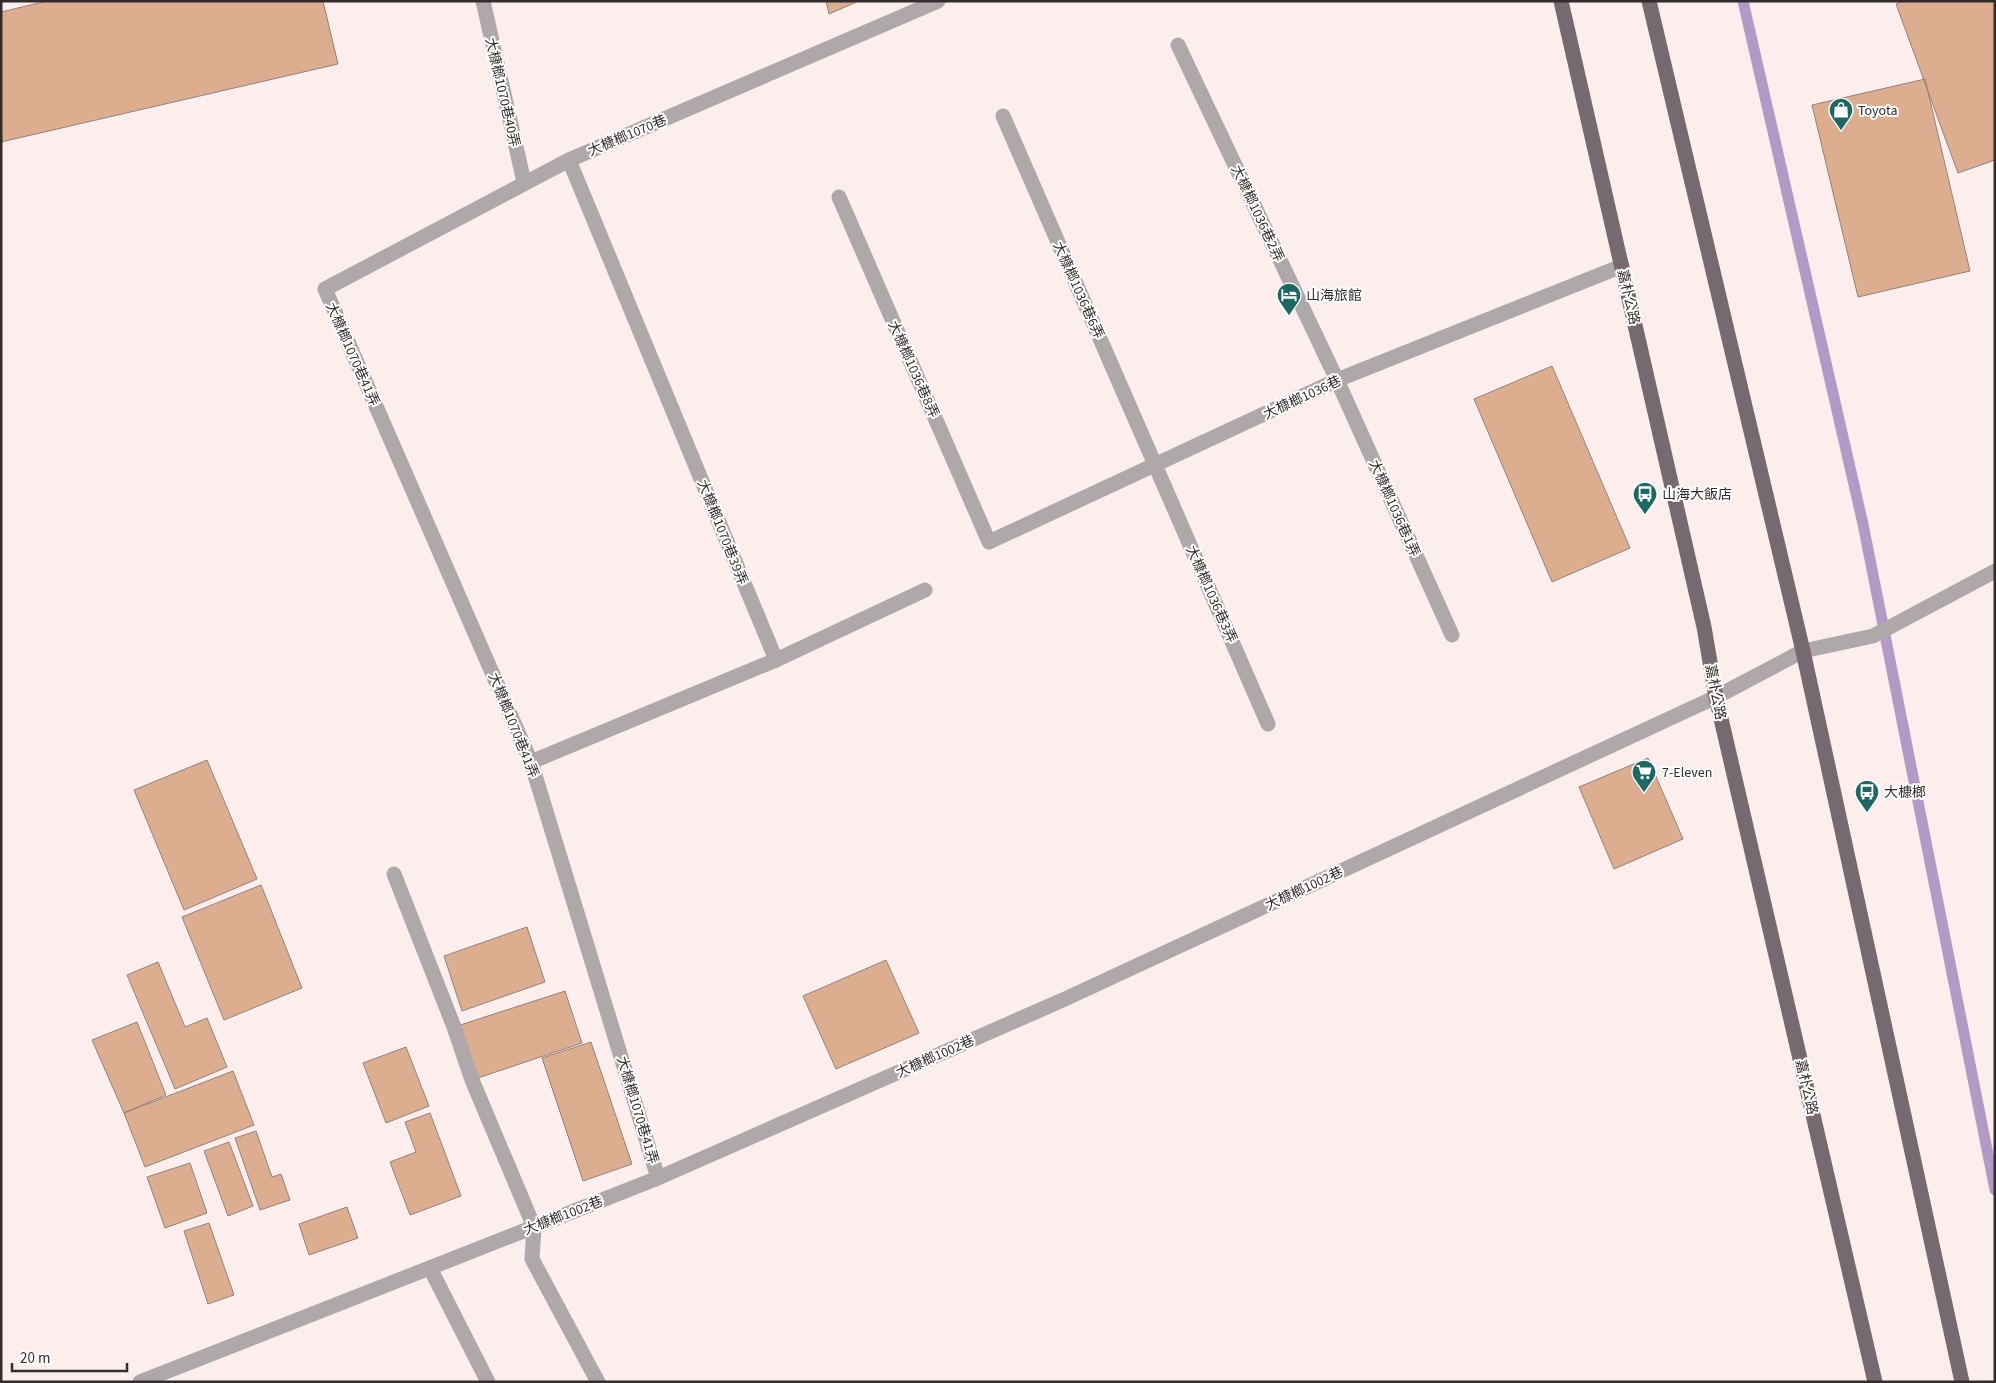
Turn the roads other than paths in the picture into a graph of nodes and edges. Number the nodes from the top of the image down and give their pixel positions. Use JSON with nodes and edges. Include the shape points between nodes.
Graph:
{"nodes":[{"id":1,"x":483,"y":1,"type":"edge"},
{"id":2,"x":938,"y":1,"type":"edge"},
{"id":3,"x":1561,"y":1,"type":"edge"},
{"id":4,"x":1649,"y":1,"type":"edge"},
{"id":5,"x":1178,"y":45,"type":"dead end"},
{"id":6,"x":1003,"y":116,"type":"dead end"},
{"id":7,"x":569,"y":160,"type":"junction"},
{"id":8,"x":524,"y":182,"type":"junction"},
{"id":9,"x":839,"y":197,"type":"dead end"},
{"id":10,"x":1622,"y":266,"type":"junction"},
{"id":11,"x":325,"y":289,"type":"joint"},
{"id":12,"x":1337,"y":380,"type":"junction"},
{"id":13,"x":1155,"y":464,"type":"junction"},
{"id":14,"x":989,"y":542,"type":"joint"},
{"id":15,"x":1995,"y":571,"type":"edge"},
{"id":16,"x":925,"y":590,"type":"dead end"},
{"id":17,"x":1452,"y":635,"type":"dead end"},
{"id":18,"x":1803,"y":651,"type":"junction"},
{"id":19,"x":776,"y":660,"type":"junction"},
{"id":20,"x":1716,"y":697,"type":"junction"},
{"id":21,"x":1268,"y":724,"type":"dead end"},
{"id":22,"x":531,"y":762,"type":"junction"},
{"id":23,"x":394,"y":874,"type":"dead end"},
{"id":24,"x":658,"y":1178,"type":"junction"},
{"id":25,"x":534,"y":1227,"type":"junction"},
{"id":26,"x":430,"y":1268,"type":"junction"},
{"id":27,"x":140,"y":1382,"type":"edge"},
{"id":28,"x":488,"y":1382,"type":"edge"},
{"id":29,"x":598,"y":1382,"type":"edge"},
{"id":30,"x":1875,"y":1382,"type":"edge"},
{"id":31,"x":1962,"y":1382,"type":"edge"}],
"edges":[{"from":1,"to":8,"type":"street","name":"大槺榔1070巷40弄"},
{"from":2,"to":7,"type":"street","name":"大槺榔1070巷"},
{"from":3,"to":10,"type":"main road","name":"嘉朴公路"},
{"from":4,"to":18,"type":"main road"},
{"from":5,"to":12,"type":"street","name":"大槺榔1036巷2弄"},
{"from":6,"to":13,"type":"street","name":"大槺榔1036巷6弄"},
{"from":7,"to":8,"type":"street","name":"大槺榔1070巷"},
{"from":7,"to":19,"type":"street","name":"大槺榔1070巷39弄"},
{"from":8,"to":11,"type":"street","name":"大槺榔1070巷"},
{"from":9,"to":14,"type":"street","name":"大槺榔1036巷8弄"},
{"from":10,"to":12,"type":"street","name":"大槺榔1036巷"},
{"from":10,"to":20,"type":"main road","name":"嘉朴公路","via":[[1704,627]]},
{"from":11,"to":22,"type":"street","name":"大槺榔1070巷41弄"},
{"from":12,"to":13,"type":"street","name":"大槺榔1036巷"},
{"from":12,"to":17,"type":"street","name":"大槺榔1036巷1弄"},
{"from":13,"to":14,"type":"street","name":"大槺榔1036巷"},
{"from":13,"to":21,"type":"street","name":"大槺榔1036巷3弄"},
{"from":15,"to":18,"type":"street","name":"大槺榔1002巷","via":[[1873,636]]},
{"from":16,"to":19,"type":"street"},
{"from":18,"to":20,"type":"street","name":"大槺榔1002巷"},
{"from":18,"to":31,"type":"main road"},
{"from":19,"to":22,"type":"street"},
{"from":20,"to":24,"type":"street","name":"大槺榔1002巷","via":[[1065,1000]]},
{"from":20,"to":30,"type":"main road","name":"嘉朴公路"},
{"from":22,"to":24,"type":"street","name":"大槺榔1070巷41弄"},
{"from":23,"to":25,"type":"street","via":[[472,1080]]},
{"from":24,"to":25,"type":"street","name":"大槺榔1002巷"},
{"from":25,"to":26,"type":"street","name":"大槺榔1002巷"},
{"from":25,"to":29,"type":"street","via":[[532,1259]]},
{"from":26,"to":27,"type":"street","name":"大槺榔1002巷"},
{"from":26,"to":28,"type":"street"}]}
